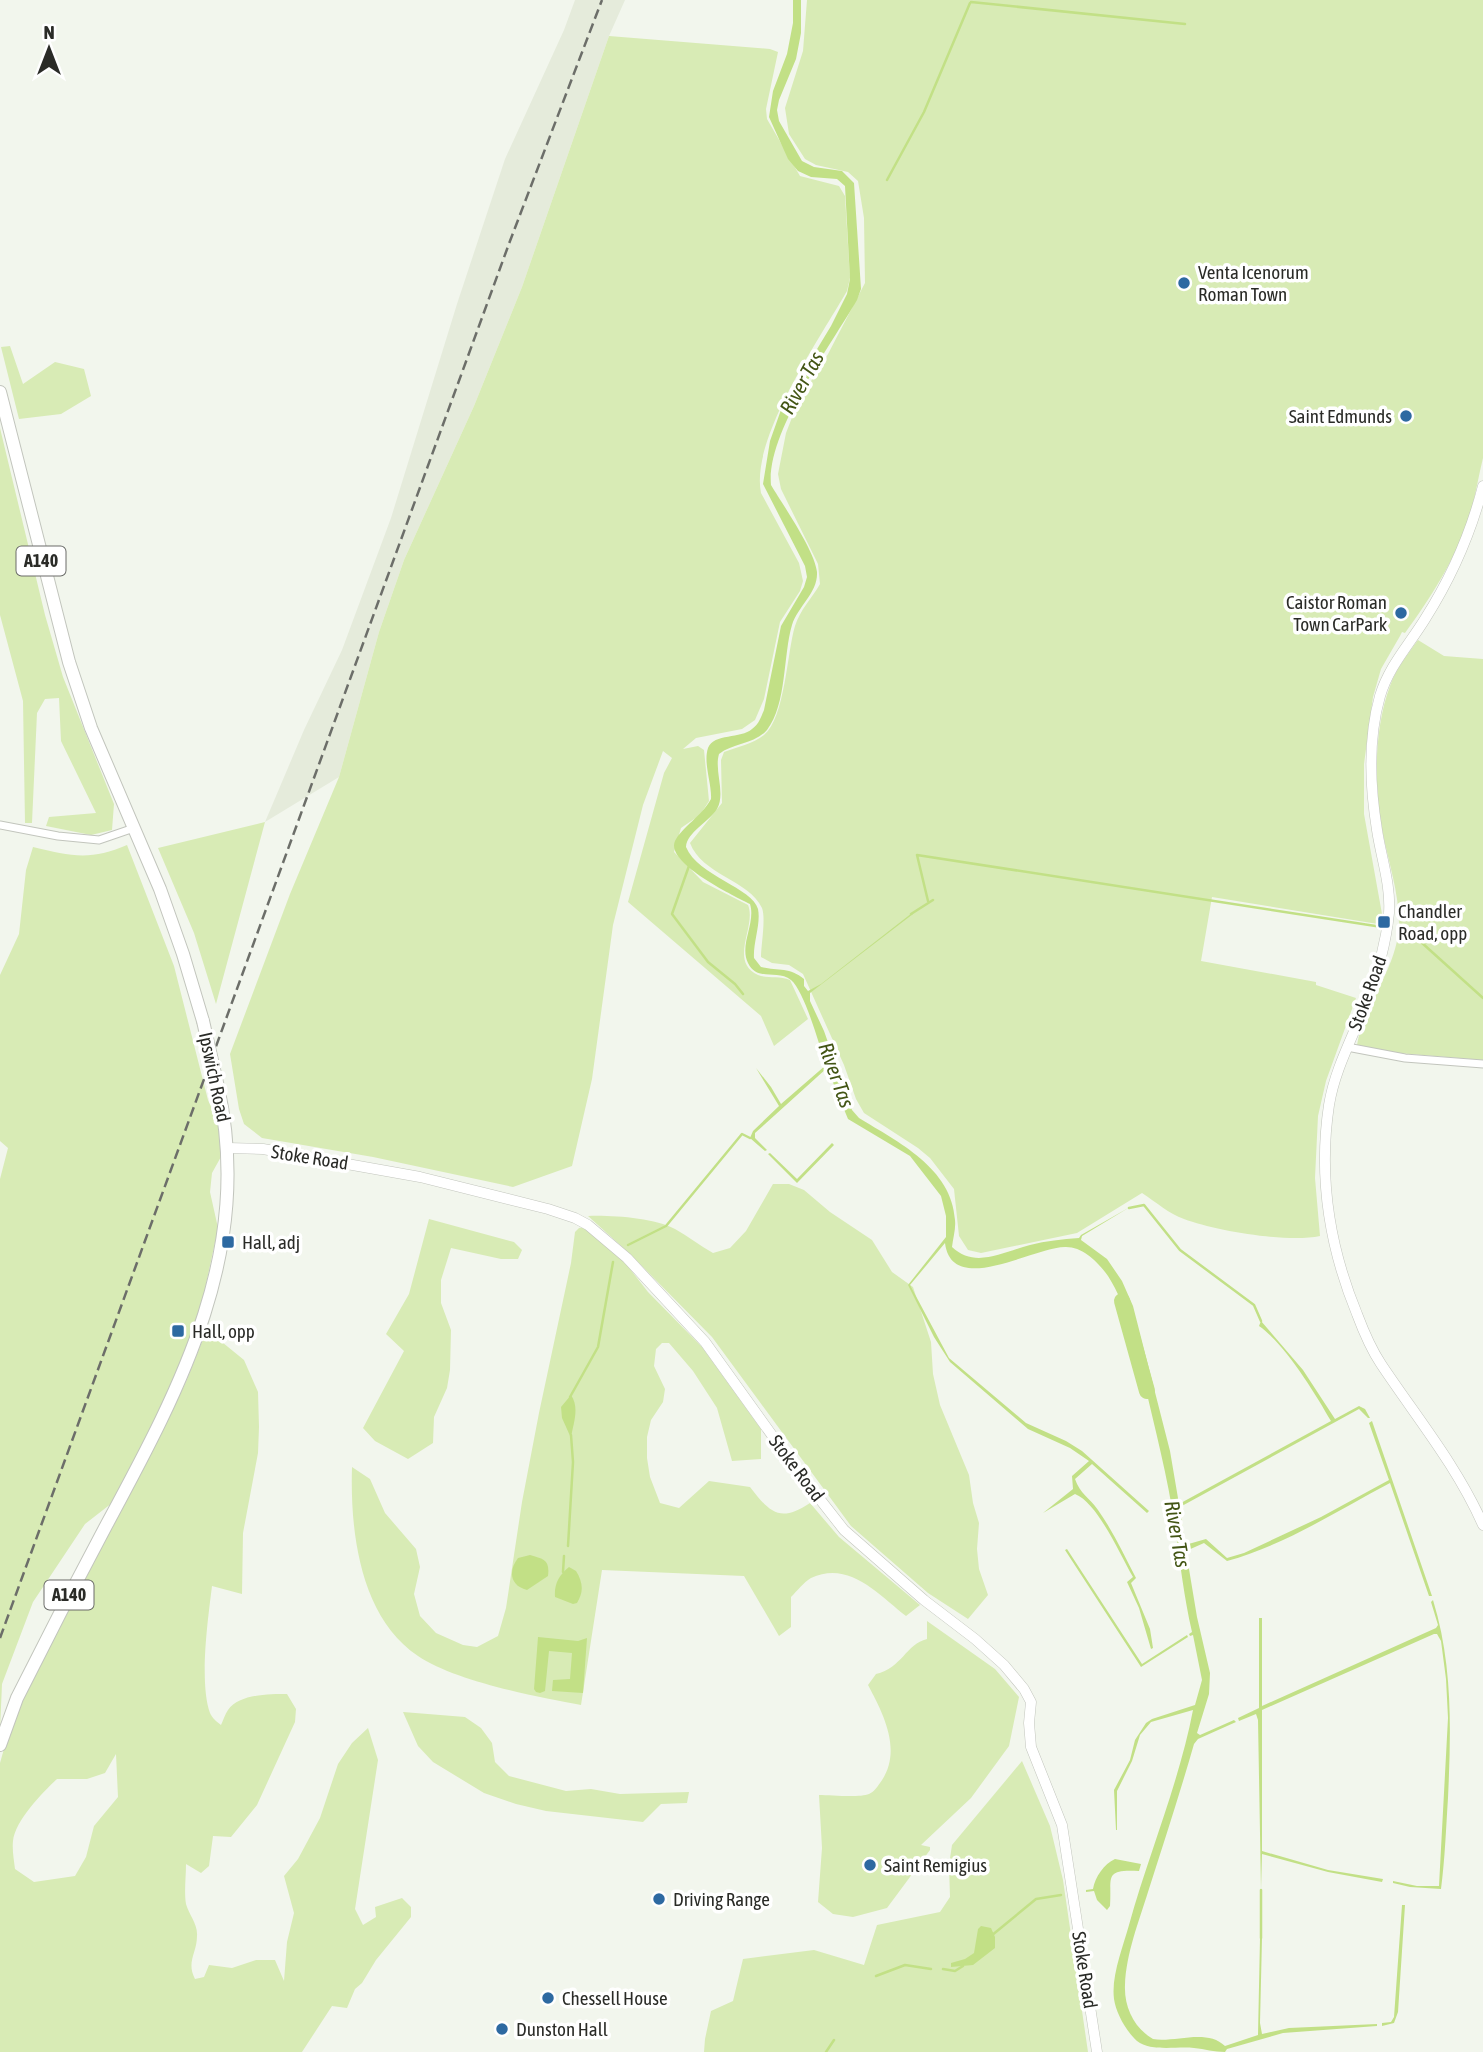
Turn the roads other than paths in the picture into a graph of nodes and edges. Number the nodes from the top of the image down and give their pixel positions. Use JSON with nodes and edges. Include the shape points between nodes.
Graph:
{"nodes":[{"id":1,"x":0,"y":392,"type":"edge"},
{"id":2,"x":1483,"y":486,"type":"edge"},
{"id":3,"x":0,"y":825,"type":"edge"},
{"id":4,"x":134,"y":828,"type":"junction"},
{"id":5,"x":1347,"y":1047,"type":"junction"},
{"id":6,"x":1483,"y":1064,"type":"edge"},
{"id":7,"x":228,"y":1148,"type":"junction"},
{"id":8,"x":1483,"y":1525,"type":"edge"},
{"id":9,"x":0,"y":1745,"type":"edge"},
{"id":10,"x":1097,"y":2052,"type":"edge"}],
"edges":[{"from":1,"to":4,"type":"highway","name":"Ipswich Road","number":"A140","via":[[69,663],[91,729]]},
{"from":2,"to":5,"type":"street","name":"Stoke Road","via":[[1475,520],[1451,571],[1386,678],[1379,699],[1371,771],[1389,910],[1383,951]]},
{"from":3,"to":4,"type":"street","via":[[99,840]]},
{"from":4,"to":7,"type":"highway","name":"Ipswich Road","number":"A140","bridge":true,"via":[[174,928],[203,1021]]},
{"from":5,"to":6,"type":"street","via":[[1405,1058]]},
{"from":5,"to":8,"type":"street","name":"Stoke Road","via":[[1330,1102],[1324,1144],[1324,1189],[1342,1279],[1374,1352],[1454,1468]]},
{"from":7,"to":9,"type":"highway","name":"Ipswich Road","number":"A140","via":[[220,1259],[198,1336],[159,1425],[17,1698]]},
{"from":7,"to":10,"type":"street","name":"Stoke Road","via":[[263,1149],[420,1177],[548,1209],[588,1225],[627,1258],[705,1342],[844,1530],[1004,1664],[1024,1689],[1031,1702],[1031,1747],[1062,1825]]}]}
